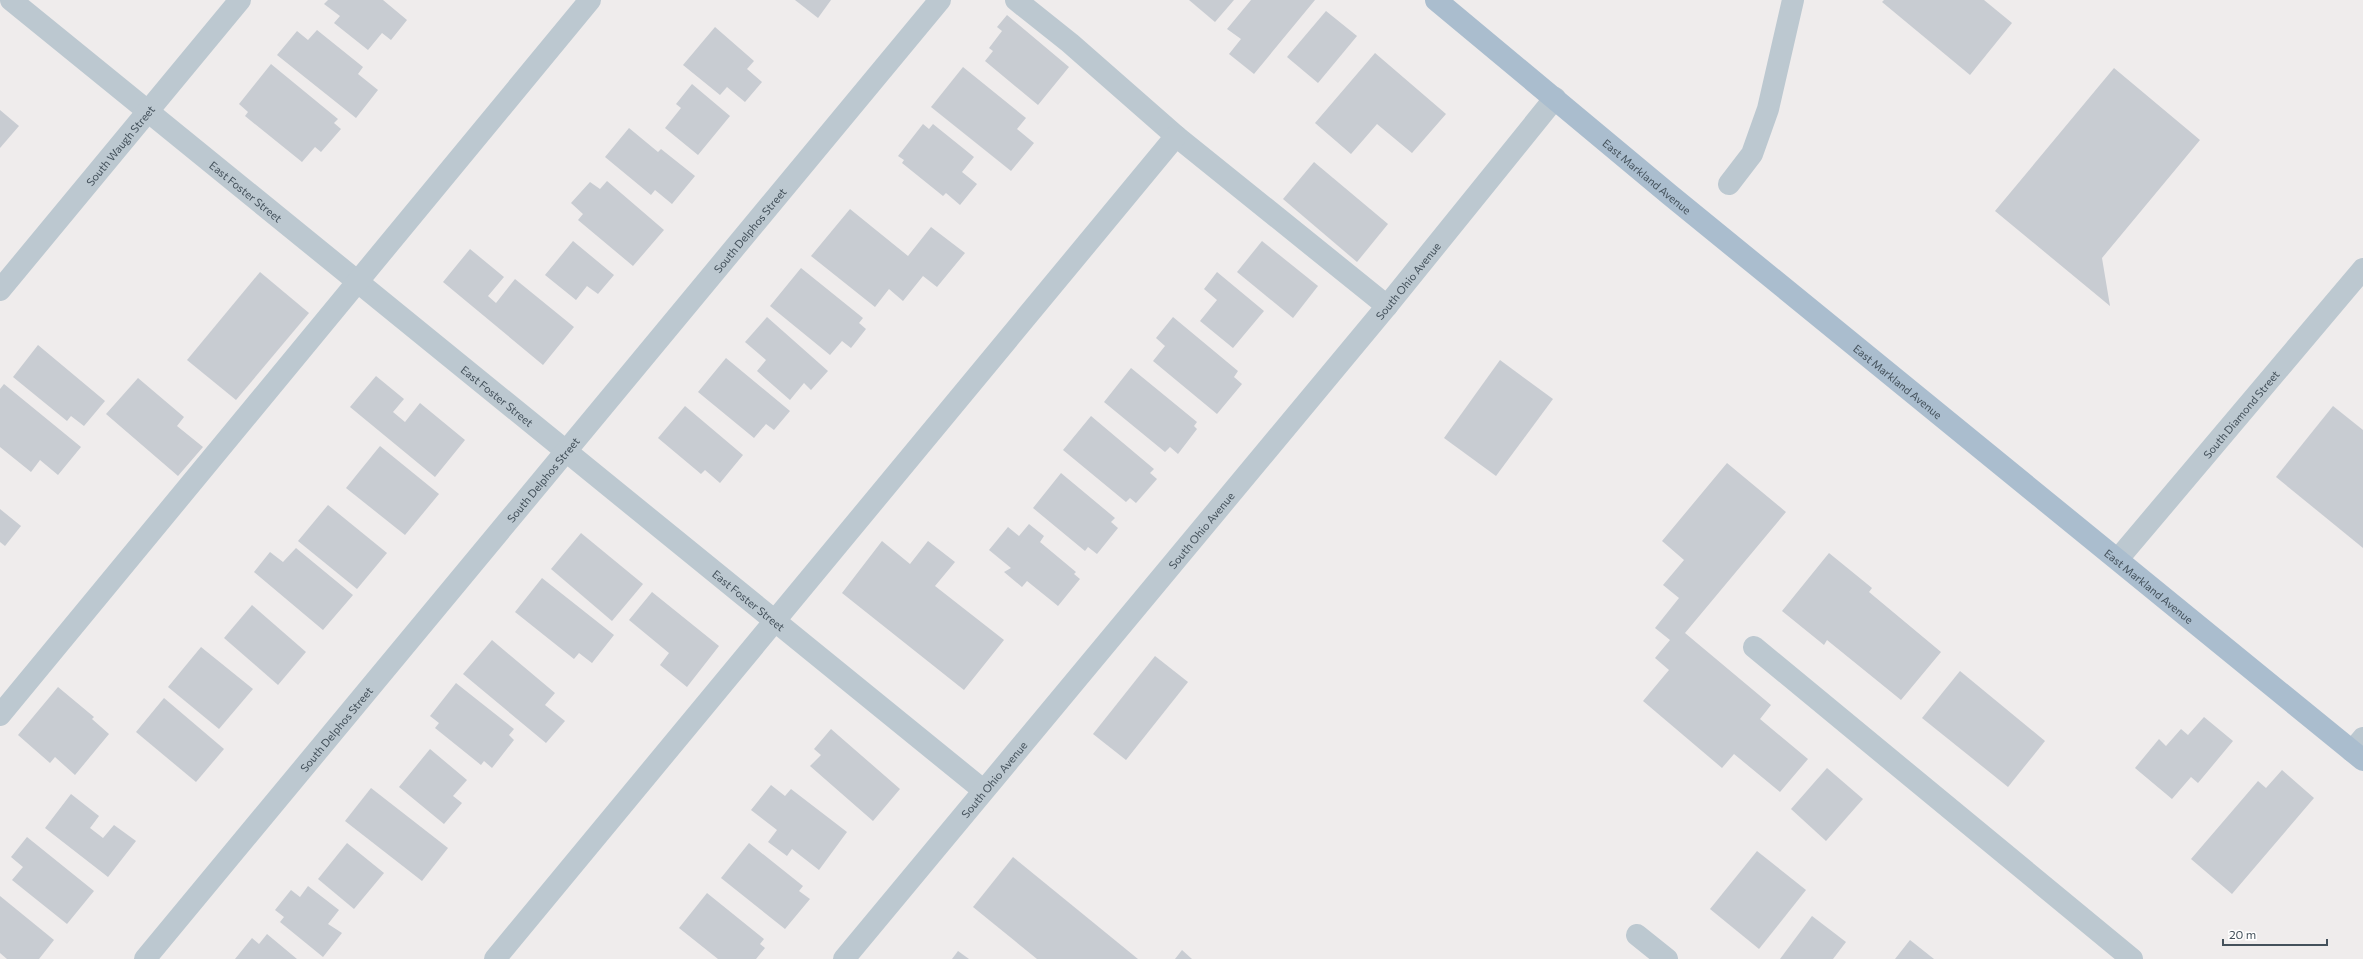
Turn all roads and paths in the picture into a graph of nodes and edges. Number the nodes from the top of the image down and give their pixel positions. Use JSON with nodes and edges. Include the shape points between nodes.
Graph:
{"nodes":[{"id":1,"x":11,"y":0,"type":"edge"},
{"id":2,"x":240,"y":0,"type":"edge"},
{"id":3,"x":590,"y":0,"type":"edge"},
{"id":4,"x":940,"y":0,"type":"edge"},
{"id":5,"x":1016,"y":0,"type":"edge"},
{"id":6,"x":1436,"y":0,"type":"edge"},
{"id":7,"x":1793,"y":0,"type":"edge"},
{"id":8,"x":1555,"y":98,"type":"junction"},
{"id":9,"x":149,"y":110,"type":"junction"},
{"id":10,"x":1176,"y":136,"type":"junction"},
{"id":11,"x":1729,"y":184,"type":"dead end"},
{"id":12,"x":2363,"y":269,"type":"edge"},
{"id":13,"x":357,"y":283,"type":"junction"},
{"id":14,"x":0,"y":290,"type":"edge"},
{"id":15,"x":1387,"y":306,"type":"junction"},
{"id":16,"x":566,"y":452,"type":"junction"},
{"id":17,"x":2118,"y":559,"type":"junction"},
{"id":18,"x":775,"y":620,"type":"junction"},
{"id":19,"x":1754,"y":647,"type":"dead end"},
{"id":20,"x":0,"y":715,"type":"edge"},
{"id":21,"x":2359,"y":750,"type":"edge"},
{"id":22,"x":983,"y":790,"type":"junction"},
{"id":23,"x":1637,"y":935,"type":"dead end"},
{"id":24,"x":145,"y":959,"type":"edge"},
{"id":25,"x":495,"y":959,"type":"edge"},
{"id":26,"x":844,"y":959,"type":"edge"},
{"id":27,"x":1667,"y":959,"type":"edge"},
{"id":28,"x":2132,"y":959,"type":"edge"}],
"edges":[{"from":1,"to":9,"type":"street","name":"East Foster Street"},
{"from":2,"to":9,"type":"street","name":"South Waugh Street"},
{"from":3,"to":13,"type":"street"},
{"from":4,"to":16,"type":"street","name":"South Delphos Street"},
{"from":5,"to":10,"type":"street","via":[[1070,43]]},
{"from":6,"to":8,"type":"main road","name":"East Markland Avenue"},
{"from":7,"to":11,"type":"street","via":[[1768,109],[1752,154]]},
{"from":8,"to":15,"type":"street","name":"South Ohio Avenue"},
{"from":8,"to":17,"type":"main road","name":"East Markland Avenue","via":[[1682,205]]},
{"from":9,"to":13,"type":"street","name":"East Foster Street"},
{"from":9,"to":14,"type":"street","name":"South Waugh Street"},
{"from":10,"to":15,"type":"street"},
{"from":10,"to":18,"type":"street"},
{"from":12,"to":17,"type":"street","name":"South Diamond Street"},
{"from":13,"to":16,"type":"street","name":"East Foster Street"},
{"from":13,"to":20,"type":"street"},
{"from":15,"to":22,"type":"street","name":"South Ohio Avenue"},
{"from":16,"to":18,"type":"street","name":"East Foster Street"},
{"from":16,"to":24,"type":"street","name":"South Delphos Street"},
{"from":17,"to":21,"type":"main road","name":"East Markland Avenue"},
{"from":18,"to":22,"type":"street","name":"East Foster Street"},
{"from":18,"to":25,"type":"street"},
{"from":19,"to":28,"type":"street"},
{"from":22,"to":26,"type":"street","name":"South Ohio Avenue"},
{"from":23,"to":27,"type":"street"}]}
